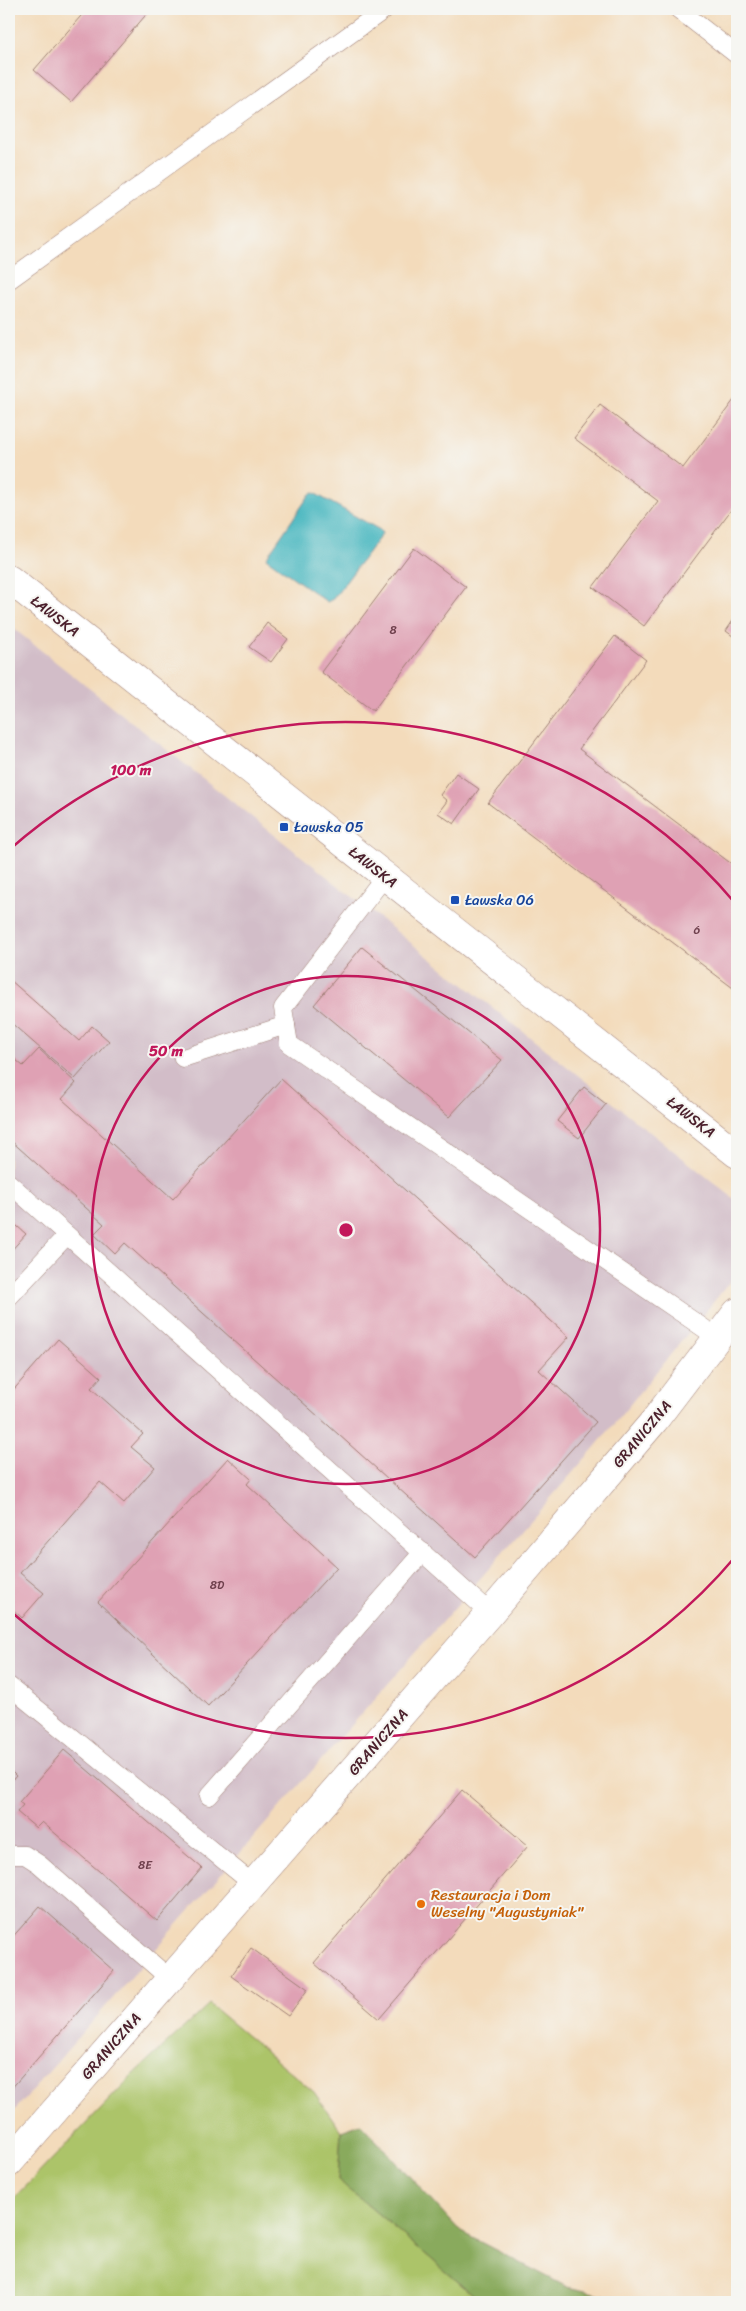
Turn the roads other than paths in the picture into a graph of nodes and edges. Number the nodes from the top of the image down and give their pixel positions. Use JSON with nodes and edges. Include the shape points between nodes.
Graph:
{"nodes":[{"id":1,"x":385,"y":9,"type":"edge"},
{"id":2,"x":678,"y":9,"type":"edge"},
{"id":3,"x":737,"y":55,"type":"edge"},
{"id":4,"x":9,"y":280,"type":"edge"},
{"id":5,"x":9,"y":579,"type":"edge"},
{"id":6,"x":385,"y":876,"type":"junction"},
{"id":7,"x":286,"y":1025,"type":"junction"},
{"id":8,"x":183,"y":1058,"type":"dead end"},
{"id":9,"x":737,"y":1154,"type":"edge"},
{"id":10,"x":9,"y":1183,"type":"edge"},
{"id":11,"x":67,"y":1235,"type":"junction"},
{"id":12,"x":9,"y":1297,"type":"edge"},
{"id":13,"x":737,"y":1312,"type":"edge"},
{"id":14,"x":718,"y":1338,"type":"junction"},
{"id":15,"x":422,"y":1552,"type":"junction"},
{"id":16,"x":490,"y":1613,"type":"junction"},
{"id":17,"x":9,"y":1686,"type":"edge"},
{"id":18,"x":210,"y":1796,"type":"dead end"},
{"id":19,"x":9,"y":1856,"type":"edge"},
{"id":20,"x":253,"y":1884,"type":"junction"},
{"id":21,"x":170,"y":1979,"type":"junction"},
{"id":22,"x":9,"y":2163,"type":"edge"}],
"edges":[{"from":1,"to":4,"type":"lane"},
{"from":2,"to":3,"type":"lane"},
{"from":5,"to":6,"type":"street","name":"ŁAWSKA"},
{"from":6,"to":7,"type":"lane","via":[[283,1008]]},
{"from":6,"to":9,"type":"street","name":"ŁAWSKA"},
{"from":7,"to":8,"type":"lane"},
{"from":7,"to":14,"type":"lane","via":[[289,1044]]},
{"from":10,"to":11,"type":"lane"},
{"from":11,"to":12,"type":"lane"},
{"from":11,"to":15,"type":"lane"},
{"from":13,"to":14,"type":"street","name":"GRANICZNA"},
{"from":14,"to":16,"type":"street","name":"GRANICZNA","via":[[654,1421]]},
{"from":15,"to":16,"type":"lane"},
{"from":15,"to":18,"type":"lane"},
{"from":16,"to":20,"type":"street","name":"GRANICZNA"},
{"from":17,"to":20,"type":"lane"},
{"from":19,"to":21,"type":"lane","via":[[25,1855],[39,1864]]},
{"from":20,"to":21,"type":"street","name":"GRANICZNA"},
{"from":21,"to":22,"type":"street","name":"GRANICZNA"}]}
